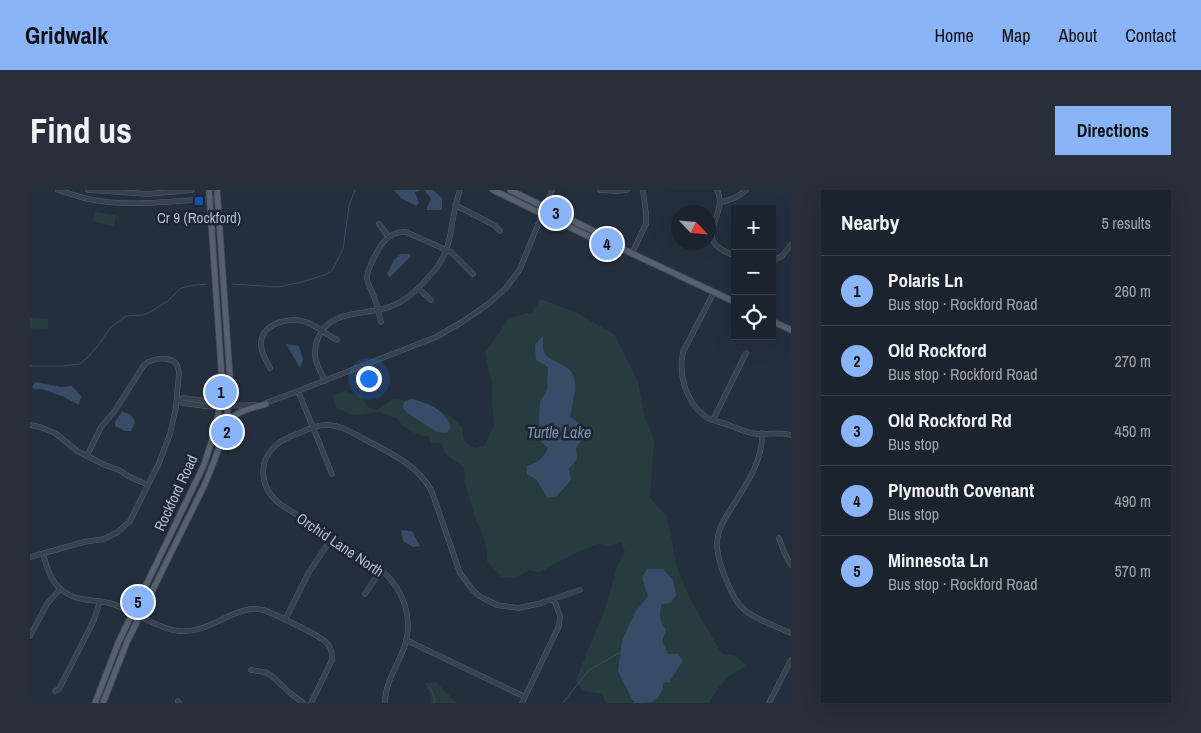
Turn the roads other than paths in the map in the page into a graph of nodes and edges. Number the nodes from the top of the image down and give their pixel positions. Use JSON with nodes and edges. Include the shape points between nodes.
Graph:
{"nodes":[{"id":1,"x":58,"y":190,"type":"edge"},
{"id":2,"x":88,"y":190,"type":"edge"},
{"id":3,"x":192,"y":190,"type":"edge"},
{"id":4,"x":210,"y":190,"type":"edge"},
{"id":5,"x":217,"y":190,"type":"edge"},
{"id":6,"x":460,"y":190,"type":"edge"},
{"id":7,"x":493,"y":190,"type":"edge"},
{"id":8,"x":510,"y":190,"type":"edge"},
{"id":9,"x":552,"y":190,"type":"edge"},
{"id":10,"x":600,"y":190,"type":"edge"},
{"id":11,"x":627,"y":190,"type":"edge"},
{"id":12,"x":643,"y":190,"type":"edge"},
{"id":13,"x":717,"y":190,"type":"edge"},
{"id":14,"x":746,"y":190,"type":"edge"},
{"id":15,"x":210,"y":199,"type":"junction"},
{"id":16,"x":217,"y":199,"type":"junction"},
{"id":17,"x":721,"y":202,"type":"junction"},
{"id":18,"x":455,"y":204,"type":"junction"},
{"id":19,"x":545,"y":207,"type":"junction"},
{"id":20,"x":542,"y":214,"type":"junction"},
{"id":21,"x":716,"y":217,"type":"edge"},
{"id":22,"x":379,"y":224,"type":"dead end"},
{"id":23,"x":500,"y":231,"type":"dead end"},
{"id":24,"x":388,"y":236,"type":"junction"},
{"id":25,"x":612,"y":244,"type":"junction"},
{"id":26,"x":716,"y":245,"type":"edge"},
{"id":27,"x":791,"y":245,"type":"edge"},
{"id":28,"x":447,"y":250,"type":"junction"},
{"id":29,"x":632,"y":254,"type":"junction"},
{"id":30,"x":731,"y":254,"type":"edge"},
{"id":31,"x":776,"y":259,"type":"edge"},
{"id":32,"x":473,"y":274,"type":"dead end"},
{"id":33,"x":418,"y":288,"type":"junction"},
{"id":34,"x":714,"y":292,"type":"junction"},
{"id":35,"x":431,"y":300,"type":"dead end"},
{"id":36,"x":731,"y":300,"type":"edge"},
{"id":37,"x":377,"y":310,"type":"junction"},
{"id":38,"x":381,"y":322,"type":"dead end"},
{"id":39,"x":776,"y":323,"type":"edge"},
{"id":40,"x":791,"y":330,"type":"edge"},
{"id":41,"x":321,"y":331,"type":"junction"},
{"id":42,"x":337,"y":340,"type":"dead end"},
{"id":43,"x":746,"y":353,"type":"dead end"},
{"id":44,"x":270,"y":368,"type":"dead end"},
{"id":45,"x":325,"y":381,"type":"junction"},
{"id":46,"x":298,"y":391,"type":"junction"},
{"id":47,"x":179,"y":400,"type":"junction"},
{"id":48,"x":266,"y":404,"type":"junction"},
{"id":49,"x":217,"y":405,"type":"junction"},
{"id":50,"x":228,"y":406,"type":"junction"},
{"id":51,"x":712,"y":420,"type":"junction"},
{"id":52,"x":30,"y":425,"type":"edge"},
{"id":53,"x":313,"y":427,"type":"junction"},
{"id":54,"x":224,"y":432,"type":"junction"},
{"id":55,"x":762,"y":433,"type":"junction"},
{"id":56,"x":791,"y":435,"type":"edge"},
{"id":57,"x":87,"y":456,"type":"junction"},
{"id":58,"x":332,"y":474,"type":"dead end"},
{"id":59,"x":148,"y":486,"type":"junction"},
{"id":60,"x":332,"y":538,"type":"junction"},
{"id":61,"x":779,"y":538,"type":"dead end"},
{"id":62,"x":43,"y":554,"type":"junction"},
{"id":63,"x":30,"y":557,"type":"edge"},
{"id":64,"x":791,"y":565,"type":"edge"},
{"id":65,"x":381,"y":570,"type":"junction"},
{"id":66,"x":60,"y":589,"type":"junction"},
{"id":67,"x":580,"y":590,"type":"dead end"},
{"id":68,"x":365,"y":594,"type":"dead end"},
{"id":69,"x":554,"y":599,"type":"junction"},
{"id":70,"x":100,"y":601,"type":"junction"},
{"id":71,"x":133,"y":612,"type":"junction"},
{"id":72,"x":140,"y":616,"type":"junction"},
{"id":73,"x":285,"y":620,"type":"junction"},
{"id":74,"x":791,"y":633,"type":"edge"},
{"id":75,"x":30,"y":636,"type":"edge"},
{"id":76,"x":406,"y":640,"type":"junction"},
{"id":77,"x":791,"y":660,"type":"edge"},
{"id":78,"x":251,"y":670,"type":"dead end"},
{"id":79,"x":54,"y":691,"type":"dead end"},
{"id":80,"x":525,"y":697,"type":"junction"},
{"id":81,"x":95,"y":703,"type":"edge"},
{"id":82,"x":103,"y":703,"type":"edge"},
{"id":83,"x":303,"y":703,"type":"edge"},
{"id":84,"x":311,"y":703,"type":"edge"},
{"id":85,"x":386,"y":703,"type":"edge"},
{"id":86,"x":522,"y":703,"type":"edge"},
{"id":87,"x":769,"y":703,"type":"edge"}],
"edges":[{"from":1,"to":15,"type":"street","via":[[105,201],[159,203]]},
{"from":2,"to":3,"type":"street","via":[[148,194]]},
{"from":4,"to":15,"type":"main road","name":"Rockford Road"},
{"from":5,"to":16,"type":"main road","name":"Rockford Road"},
{"from":6,"to":18,"type":"street"},
{"from":7,"to":20,"type":"main road"},
{"from":8,"to":19,"type":"main road"},
{"from":9,"to":19,"type":"street"},
{"from":10,"to":11,"type":"street"},
{"from":12,"to":29,"type":"street","via":[[646,224]]},
{"from":13,"to":17,"type":"street"},
{"from":14,"to":17,"type":"street","via":[[734,199]]},
{"from":15,"to":16,"type":"street"},
{"from":15,"to":49,"type":"main road","name":"Rockford Road","via":[[222,380]]},
{"from":16,"to":50,"type":"main road","name":"Rockford Road","via":[[230,378]]},
{"from":17,"to":21,"type":"street"},
{"from":18,"to":23,"type":"street"},
{"from":18,"to":28,"type":"street"},
{"from":19,"to":20,"type":"street"},
{"from":19,"to":25,"type":"main road","via":[[606,237]]},
{"from":20,"to":25,"type":"main road","via":[[602,243]]},
{"from":20,"to":45,"type":"street","via":[[520,269],[488,304],[436,337]]},
{"from":22,"to":24,"type":"street"},
{"from":24,"to":28,"type":"street","via":[[406,232]]},
{"from":24,"to":37,"type":"street","via":[[368,270],[368,282]]},
{"from":25,"to":29,"type":"main road"},
{"from":26,"to":30,"type":"street"},
{"from":27,"to":31,"type":"street"},
{"from":28,"to":32,"type":"street"},
{"from":28,"to":33,"type":"street","via":[[439,265]]},
{"from":29,"to":34,"type":"main road"},
{"from":33,"to":35,"type":"street"},
{"from":33,"to":37,"type":"street","via":[[400,302]]},
{"from":34,"to":36,"type":"main road"},
{"from":34,"to":51,"type":"street","via":[[682,358],[683,383],[688,395]]},
{"from":37,"to":38,"type":"street"},
{"from":37,"to":41,"type":"street","via":[[338,317]]},
{"from":39,"to":40,"type":"main road"},
{"from":41,"to":42,"type":"street"},
{"from":41,"to":44,"type":"street","via":[[297,320],[271,326],[261,342]]},
{"from":41,"to":45,"type":"street","via":[[314,358]]},
{"from":43,"to":51,"type":"street"},
{"from":45,"to":46,"type":"street"},
{"from":46,"to":48,"type":"street"},
{"from":46,"to":53,"type":"street"},
{"from":47,"to":49,"type":"street","via":[[212,407]]},
{"from":47,"to":57,"type":"street","via":[[177,365],[170,360],[148,362],[101,427]]},
{"from":47,"to":59,"type":"street","via":[[168,440]]},
{"from":48,"to":50,"type":"street"},
{"from":48,"to":54,"type":"main road","via":[[235,416]]},
{"from":49,"to":50,"type":"street"},
{"from":49,"to":71,"type":"main road","name":"Rockford Road","via":[[212,442],[204,465]]},
{"from":50,"to":54,"type":"main road","name":"Rockford Road"},
{"from":51,"to":55,"type":"street","via":[[747,432]]},
{"from":52,"to":57,"type":"street","via":[[55,433],[77,452]]},
{"from":53,"to":58,"type":"street"},
{"from":53,"to":60,"type":"street","name":"Orchid Lane North","via":[[275,446],[267,457],[263,472],[266,487],[280,504]]},
{"from":53,"to":69,"type":"street","via":[[333,425],[346,430],[389,452],[420,476],[432,492],[460,573],[479,596],[497,605],[518,608]]},
{"from":54,"to":72,"type":"main road","name":"Rockford Road","via":[[204,484]]},
{"from":55,"to":56,"type":"street"},
{"from":55,"to":74,"type":"street","via":[[762,446],[751,476],[720,526],[718,555],[732,593],[741,607],[754,617]]},
{"from":57,"to":59,"type":"street"},
{"from":59,"to":62,"type":"street","via":[[124,528],[104,539]]},
{"from":60,"to":65,"type":"street","name":"Orchid Lane North"},
{"from":60,"to":73,"type":"street"},
{"from":61,"to":64,"type":"street"},
{"from":62,"to":63,"type":"street"},
{"from":62,"to":66,"type":"street","via":[[51,577]]},
{"from":65,"to":68,"type":"street"},
{"from":65,"to":76,"type":"street","name":"Orchid Lane North","via":[[403,599],[408,620]]},
{"from":66,"to":70,"type":"street","via":[[76,598]]},
{"from":66,"to":75,"type":"street","via":[[47,604]]},
{"from":67,"to":69,"type":"street"},
{"from":69,"to":80,"type":"street","via":[[560,616],[559,626]]},
{"from":70,"to":71,"type":"street"},
{"from":70,"to":79,"type":"street","via":[[59,689]]},
{"from":71,"to":72,"type":"street"},
{"from":71,"to":81,"type":"main road","name":"Rockford Road"},
{"from":72,"to":73,"type":"street","via":[[178,631],[197,630],[249,610],[262,610]]},
{"from":72,"to":82,"type":"main road","name":"Rockford Road"},
{"from":73,"to":84,"type":"street","via":[[321,638],[331,649],[332,660]]},
{"from":76,"to":80,"type":"street"},
{"from":76,"to":85,"type":"street","via":[[388,681]]},
{"from":77,"to":87,"type":"street"},
{"from":78,"to":83,"type":"street","via":[[272,676]]},
{"from":80,"to":86,"type":"street"}]}
